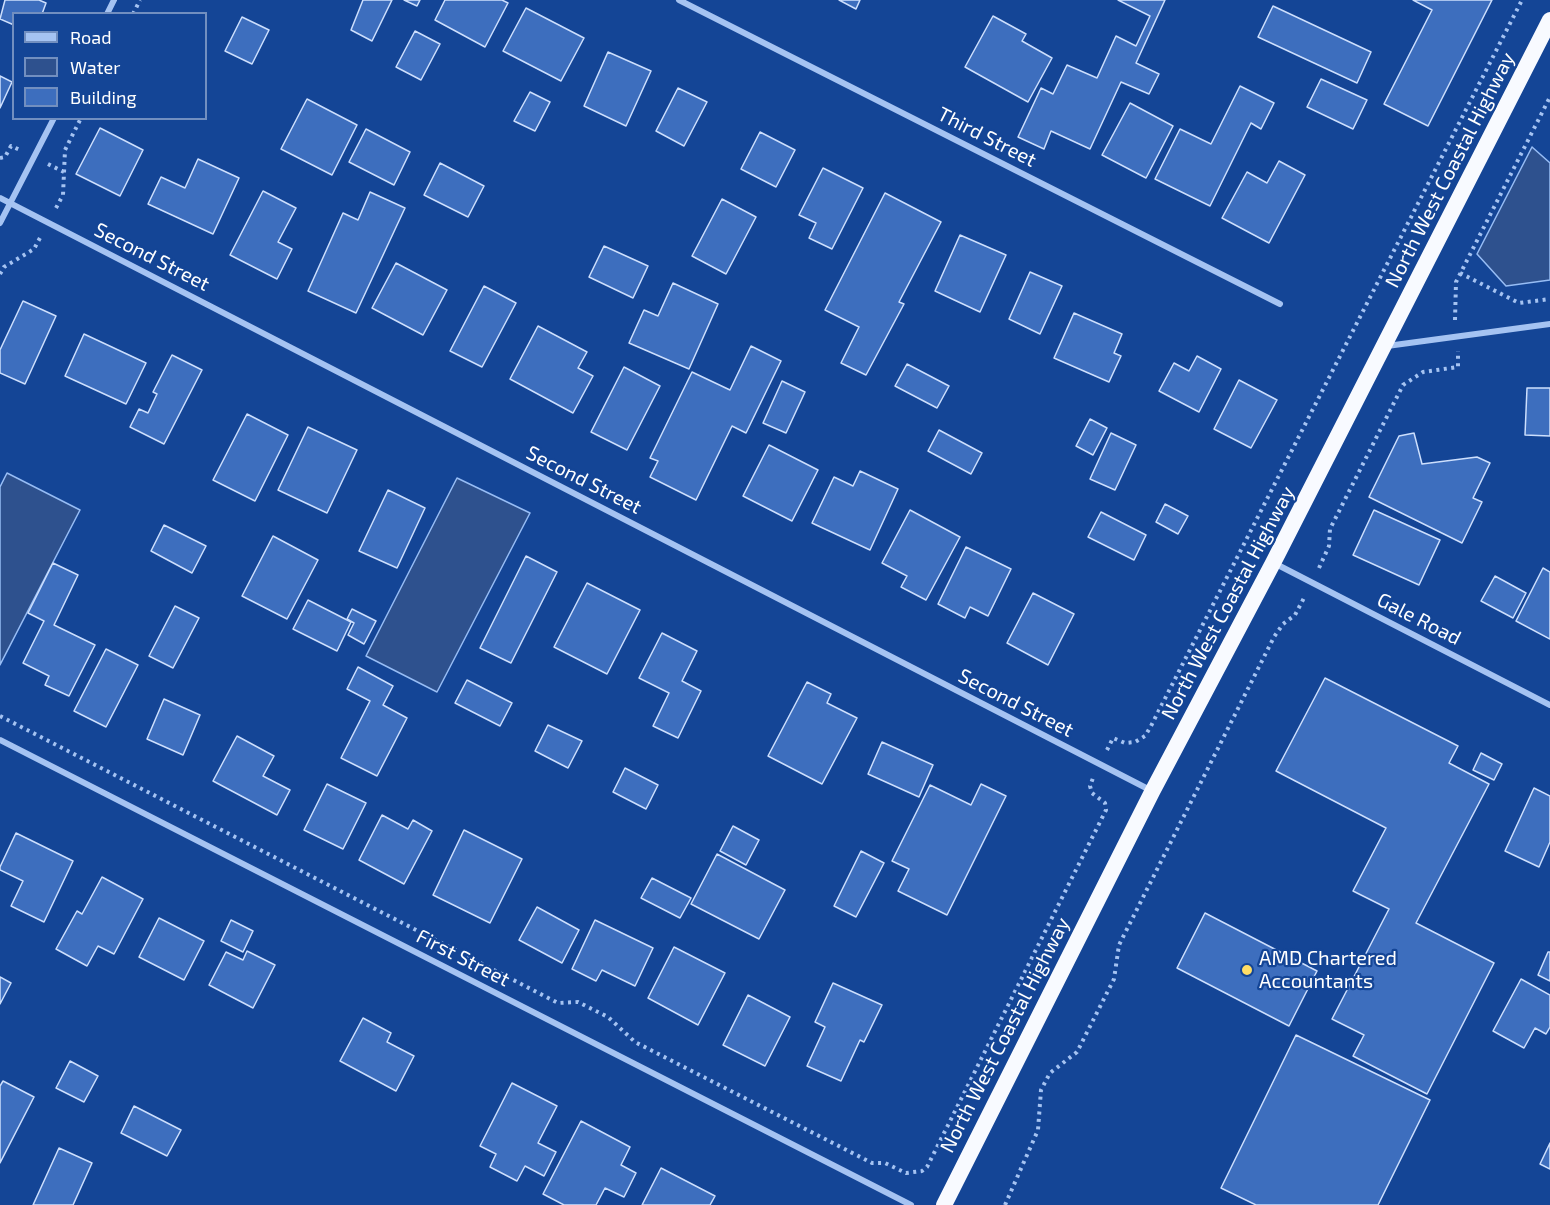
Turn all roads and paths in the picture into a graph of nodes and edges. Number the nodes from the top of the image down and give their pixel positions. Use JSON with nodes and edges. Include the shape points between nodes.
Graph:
{"nodes":[{"id":1,"x":679,"y":0,"type":"edge"},
{"id":2,"x":1522,"y":0,"type":"edge"},
{"id":3,"x":1550,"y":20,"type":"edge"},
{"id":4,"x":1550,"y":97,"type":"edge"},
{"id":5,"x":53,"y":120,"type":"edge"},
{"id":6,"x":80,"y":120,"type":"edge"},
{"id":7,"x":20,"y":150,"type":"dead end"},
{"id":8,"x":0,"y":158,"type":"edge"},
{"id":9,"x":47,"y":164,"type":"dead end"},
{"id":10,"x":64,"y":172,"type":"junction"},
{"id":11,"x":63,"y":195,"type":"dead end"},
{"id":12,"x":0,"y":198,"type":"edge"},
{"id":13,"x":10,"y":203,"type":"junction"},
{"id":14,"x":0,"y":223,"type":"edge"},
{"id":15,"x":34,"y":249,"type":"dead end"},
{"id":16,"x":1460,"y":273,"type":"junction"},
{"id":17,"x":0,"y":274,"type":"edge"},
{"id":18,"x":1550,"y":299,"type":"edge"},
{"id":19,"x":1280,"y":304,"type":"dead end"},
{"id":20,"x":1455,"y":314,"type":"dead end"},
{"id":21,"x":1550,"y":324,"type":"edge"},
{"id":22,"x":1383,"y":346,"type":"junction"},
{"id":23,"x":1458,"y":357,"type":"dead end"},
{"id":24,"x":1325,"y":557,"type":"dead end"},
{"id":25,"x":1274,"y":563,"type":"junction"},
{"id":26,"x":1299,"y":606,"type":"dead end"},
{"id":27,"x":1550,"y":705,"type":"edge"},
{"id":28,"x":0,"y":716,"type":"edge"},
{"id":29,"x":1113,"y":738,"type":"dead end"},
{"id":30,"x":0,"y":740,"type":"edge"},
{"id":31,"x":1090,"y":786,"type":"dead end"},
{"id":32,"x":1152,"y":792,"type":"junction"},
{"id":33,"x":911,"y":1205,"type":"edge"},
{"id":34,"x":944,"y":1205,"type":"edge"},
{"id":35,"x":1005,"y":1205,"type":"edge"}],
"edges":[{"from":1,"to":19,"type":"street","name":"Third Street"},
{"from":2,"to":29,"type":"path","via":[[1151,726],[1135,742]]},
{"from":3,"to":22,"type":"highway","name":"North West Coastal Highway"},
{"from":4,"to":16,"type":"path"},
{"from":5,"to":13,"type":"street"},
{"from":6,"to":10,"type":"path","via":[[65,150]]},
{"from":7,"to":8,"type":"path","via":[[11,146]]},
{"from":9,"to":10,"type":"path"},
{"from":10,"to":11,"type":"path"},
{"from":12,"to":13,"type":"street","name":"Second Street"},
{"from":13,"to":14,"type":"street"},
{"from":13,"to":32,"type":"street","name":"Second Street"},
{"from":15,"to":17,"type":"path","via":[[4,267]]},
{"from":16,"to":18,"type":"path","via":[[1519,303]]},
{"from":16,"to":20,"type":"path","via":[[1455,282]]},
{"from":21,"to":22,"type":"street"},
{"from":22,"to":25,"type":"highway","name":"North West Coastal Highway"},
{"from":23,"to":24,"type":"path","via":[[1458,367],[1423,372],[1404,385],[1330,529]]},
{"from":25,"to":27,"type":"street","name":"Gale Road"},
{"from":25,"to":32,"type":"highway","name":"North West Coastal Highway"},
{"from":26,"to":35,"type":"path","via":[[1274,637],[1119,945],[1114,979],[1077,1052],[1050,1072],[1041,1090],[1038,1130]]},
{"from":28,"to":31,"type":"path","via":[[558,1003],[578,1002],[608,1017],[635,1042],[872,1163],[885,1163],[906,1173],[927,1167],[1106,810],[1105,803],[1092,793]]},
{"from":30,"to":33,"type":"street","name":"First Street"},
{"from":32,"to":34,"type":"highway","name":"North West Coastal Highway"}]}
